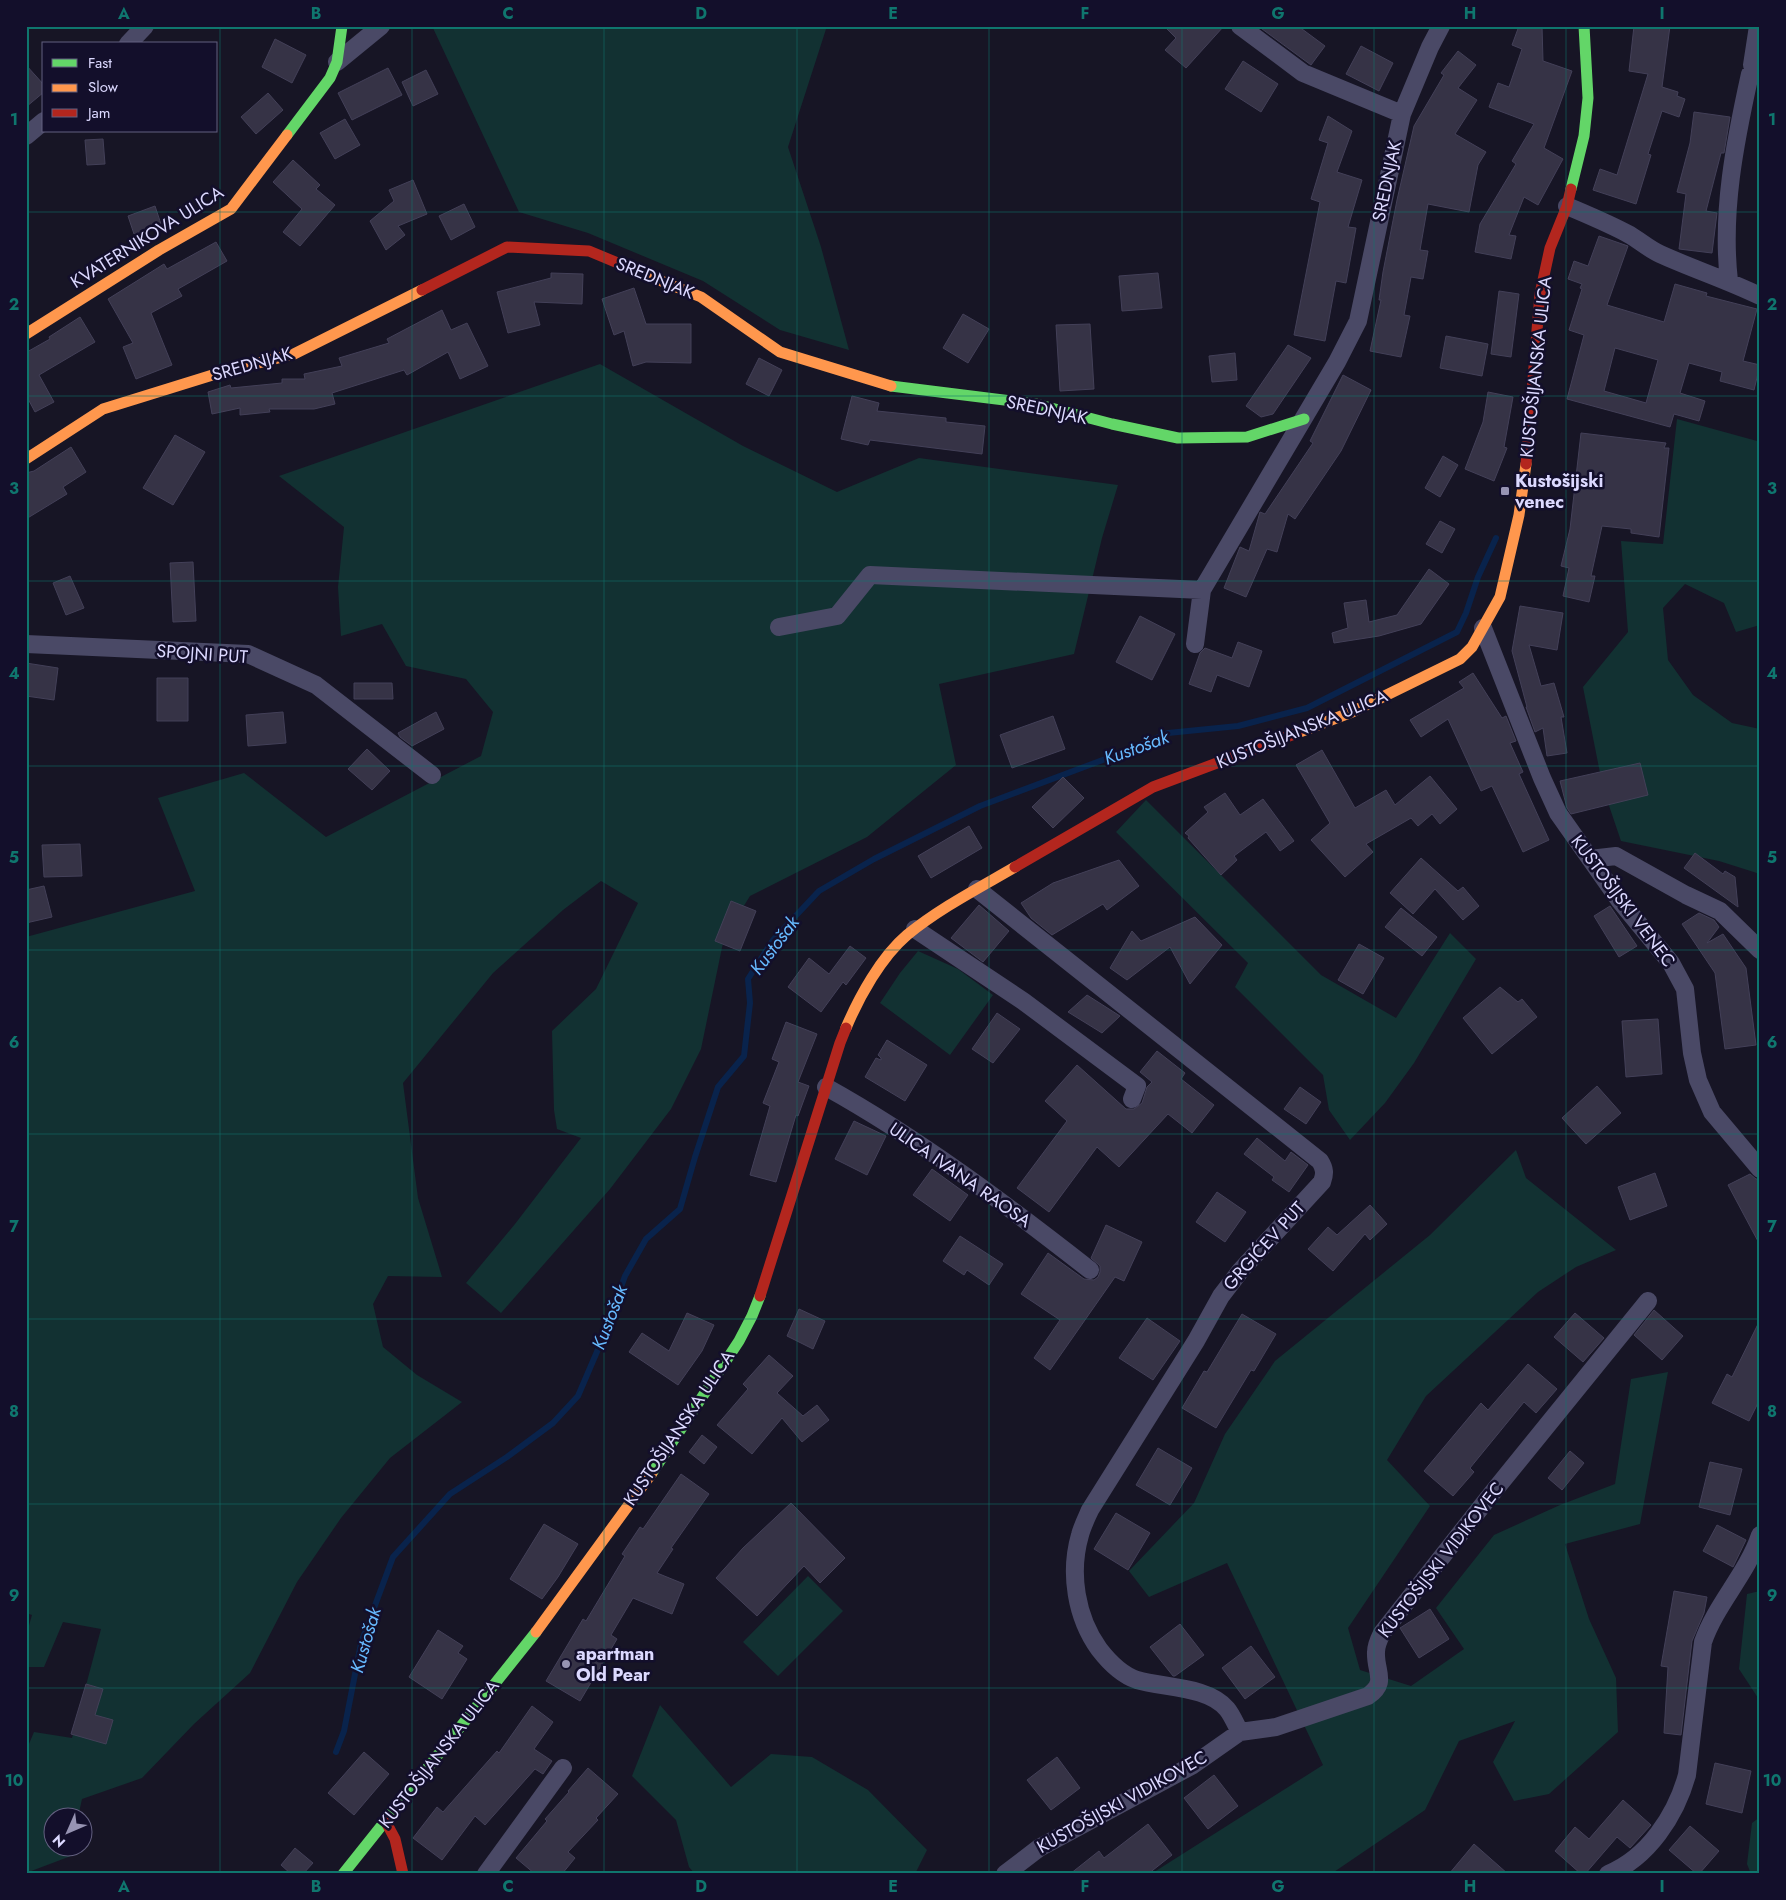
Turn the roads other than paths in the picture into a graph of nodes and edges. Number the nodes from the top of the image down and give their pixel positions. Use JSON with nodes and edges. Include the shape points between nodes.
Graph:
{"nodes":[{"id":1,"x":145,"y":26,"type":"edge"},
{"id":2,"x":342,"y":26,"type":"edge"},
{"id":3,"x":381,"y":26,"type":"edge"},
{"id":4,"x":1240,"y":26,"type":"edge"},
{"id":5,"x":1441,"y":26,"type":"edge"},
{"id":6,"x":1584,"y":26,"type":"edge"},
{"id":7,"x":1758,"y":26,"type":"edge"},
{"id":8,"x":130,"y":42,"type":"edge"},
{"id":9,"x":338,"y":62,"type":"junction"},
{"id":10,"x":1402,"y":114,"type":"junction"},
{"id":11,"x":42,"y":123,"type":"edge"},
{"id":12,"x":26,"y":136,"type":"edge"},
{"id":13,"x":1567,"y":206,"type":"junction"},
{"id":14,"x":1729,"y":281,"type":"junction"},
{"id":15,"x":1760,"y":296,"type":"edge"},
{"id":16,"x":26,"y":334,"type":"edge"},
{"id":17,"x":1304,"y":419,"type":"junction"},
{"id":18,"x":26,"y":459,"type":"edge"},
{"id":19,"x":1202,"y":590,"type":"junction"},
{"id":20,"x":779,"y":627,"type":"dead end"},
{"id":21,"x":1483,"y":628,"type":"junction"},
{"id":22,"x":26,"y":644,"type":"edge"},
{"id":23,"x":1195,"y":644,"type":"dead end"},
{"id":24,"x":432,"y":775,"type":"dead end"},
{"id":25,"x":1590,"y":859,"type":"junction"},
{"id":26,"x":977,"y":889,"type":"junction"},
{"id":27,"x":915,"y":929,"type":"junction"},
{"id":28,"x":1760,"y":950,"type":"edge"},
{"id":29,"x":826,"y":1087,"type":"junction"},
{"id":30,"x":1132,"y":1099,"type":"dead end"},
{"id":31,"x":1760,"y":1169,"type":"edge"},
{"id":32,"x":1090,"y":1270,"type":"dead end"},
{"id":33,"x":1648,"y":1301,"type":"dead end"},
{"id":34,"x":1760,"y":1536,"type":"edge"},
{"id":35,"x":1240,"y":1732,"type":"junction"},
{"id":36,"x":562,"y":1768,"type":"dead end"},
{"id":37,"x":386,"y":1822,"type":"junction"},
{"id":38,"x":343,"y":1874,"type":"edge"},
{"id":39,"x":403,"y":1874,"type":"edge"},
{"id":40,"x":486,"y":1874,"type":"edge"},
{"id":41,"x":1005,"y":1874,"type":"edge"},
{"id":42,"x":1608,"y":1874,"type":"edge"}],
"edges":[{"from":1,"to":8,"type":"street"},
{"from":2,"to":9,"type":"street","name":"KVATERNIKOVA ULICA"},
{"from":3,"to":9,"type":"street"},
{"from":4,"to":10,"type":"street","via":[[1303,73]]},
{"from":5,"to":10,"type":"street","name":"SREDNJAK"},
{"from":6,"to":13,"type":"street","name":"KUSTOŠIJANSKA ULICA","via":[[1587,107],[1584,136]]},
{"from":7,"to":14,"type":"street","via":[[1728,196],[1726,258]]},
{"from":9,"to":16,"type":"street","name":"KVATERNIKOVA ULICA","via":[[330,78],[231,209]]},
{"from":10,"to":17,"type":"street","name":"SREDNJAK","via":[[1358,321]]},
{"from":11,"to":12,"type":"street"},
{"from":13,"to":14,"type":"street","via":[[1632,236],[1657,253]]},
{"from":13,"to":21,"type":"street","name":"KUSTOŠIJANSKA ULICA","via":[[1550,248],[1540,294],[1519,515],[1500,597]]},
{"from":14,"to":15,"type":"street"},
{"from":17,"to":18,"type":"street","name":"SREDNJAK","via":[[1247,437],[1178,438],[1036,404],[896,387],[780,352],[701,297],[589,251],[507,246],[294,354],[103,409]]},
{"from":17,"to":19,"type":"street","name":"SREDNJAK"},
{"from":19,"to":20,"type":"street","via":[[870,575],[837,616]]},
{"from":19,"to":23,"type":"street","name":"SREDNJAK"},
{"from":21,"to":25,"type":"street","name":"KUSTOŠIJSKI VENEC","via":[[1545,786],[1558,813]]},
{"from":21,"to":26,"type":"street","name":"KUSTOŠIJANSKA ULICA","via":[[1460,659],[1352,712],[1153,787]]},
{"from":22,"to":24,"type":"street","name":"SPOJNI PUT","via":[[248,654],[316,685]]},
{"from":25,"to":28,"type":"street","via":[[1616,856],[1720,911]]},
{"from":25,"to":31,"type":"street","name":"KUSTOŠIJSKI VENEC","via":[[1671,963],[1685,989],[1692,1053],[1707,1102]]},
{"from":26,"to":27,"type":"street","name":"KUSTOŠIJANSKA ULICA"},
{"from":26,"to":35,"type":"street","name":"GRGIĆEV PUT","via":[[1324,1167],[1322,1182],[1221,1296],[1090,1510],[1076,1555],[1076,1596],[1092,1639],[1104,1655],[1137,1680],[1208,1695],[1220,1701]]},
{"from":27,"to":29,"type":"street","name":"KUSTOŠIJANSKA ULICA","via":[[893,950],[866,988],[840,1043]]},
{"from":27,"to":30,"type":"street","via":[[1022,1001],[1137,1086]]},
{"from":29,"to":32,"type":"street","name":"ULICA IVANA RAOSA","via":[[917,1143]]},
{"from":29,"to":37,"type":"street","name":"KUSTOŠIJANSKA ULICA","via":[[768,1274],[752,1316],[738,1341],[663,1458],[529,1640]]},
{"from":33,"to":35,"type":"street","name":"KUSTOŠIJSKI VIDIKOVEC","via":[[1382,1632],[1376,1652],[1380,1681],[1376,1691],[1276,1727]]},
{"from":34,"to":42,"type":"street","via":[[1708,1627],[1703,1642],[1682,1793],[1645,1850],[1623,1868]]},
{"from":35,"to":41,"type":"street","name":"KUSTOŠIJSKI VIDIKOVEC","via":[[1193,1765],[1039,1848]]},
{"from":36,"to":40,"type":"street"},
{"from":37,"to":38,"type":"street","name":"KUSTOŠIJANSKA ULICA"},
{"from":37,"to":39,"type":"street","via":[[395,1839]]}]}
